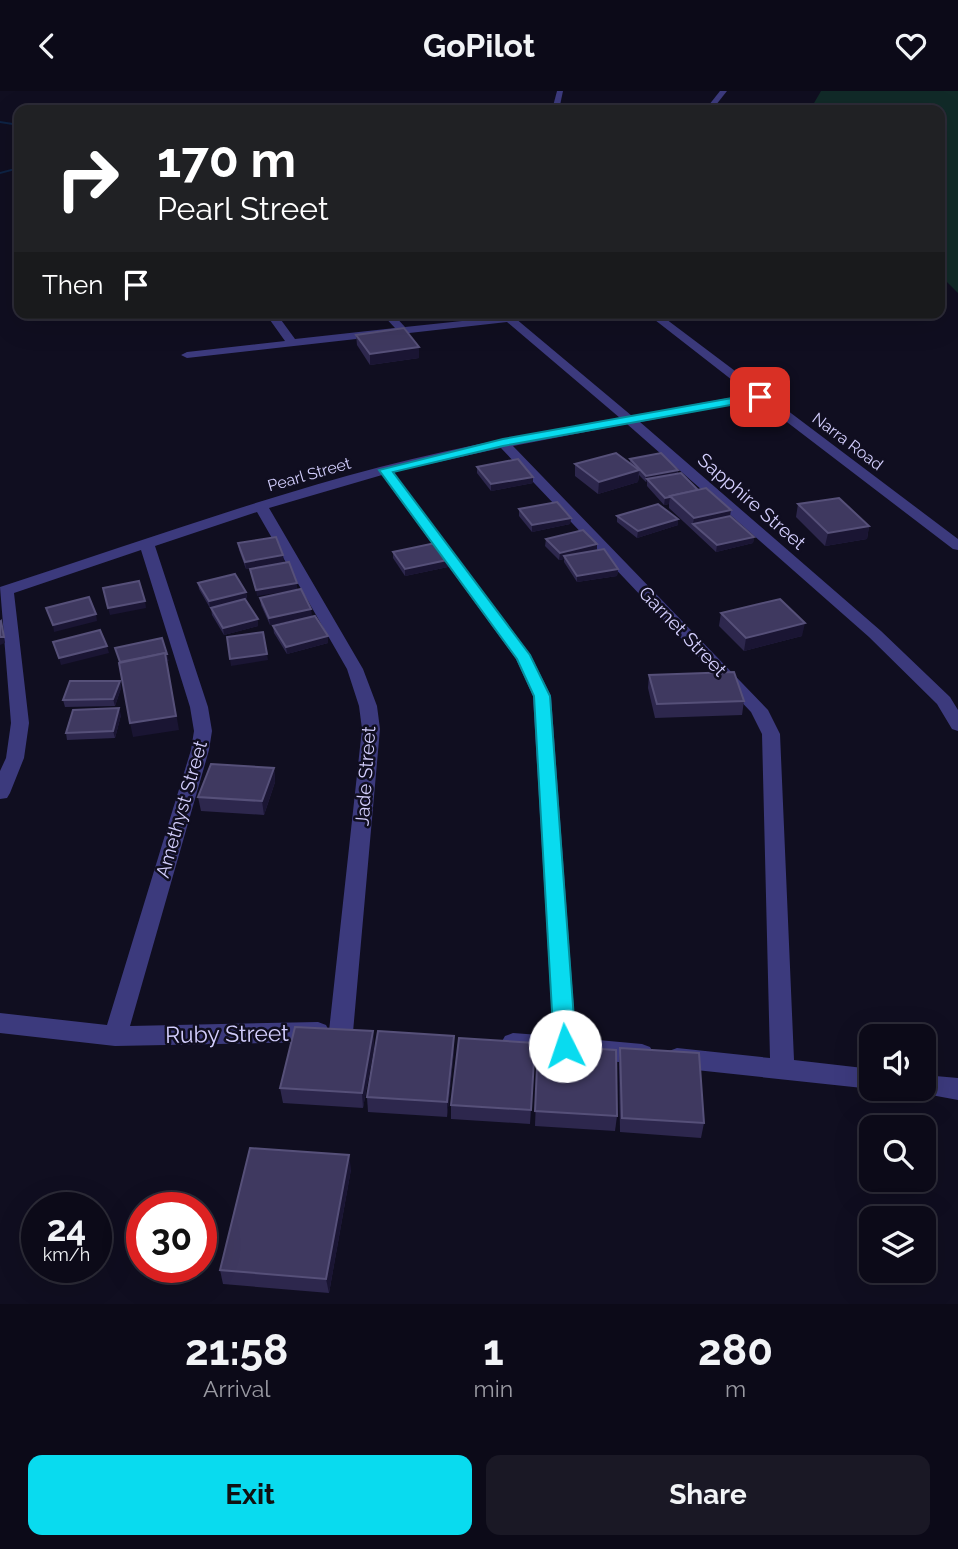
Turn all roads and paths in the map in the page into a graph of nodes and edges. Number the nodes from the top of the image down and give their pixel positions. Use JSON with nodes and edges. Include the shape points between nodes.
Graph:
{"nodes":[{"id":1,"x":724,"y":91,"type":"edge"},
{"id":2,"x":712,"y":105,"type":"edge"},
{"id":3,"x":274,"y":319,"type":"edge"},
{"id":4,"x":392,"y":319,"type":"edge"},
{"id":5,"x":485,"y":319,"type":"edge"},
{"id":6,"x":509,"y":319,"type":"edge"},
{"id":7,"x":659,"y":319,"type":"edge"},
{"id":8,"x":403,"y":331,"type":"junction"},
{"id":9,"x":293,"y":344,"type":"junction"},
{"id":10,"x":187,"y":355,"type":"dead end"},
{"id":11,"x":760,"y":397,"type":"junction"},
{"id":12,"x":630,"y":419,"type":"junction"},
{"id":13,"x":503,"y":443,"type":"junction"},
{"id":14,"x":386,"y":470,"type":"junction"},
{"id":15,"x":261,"y":506,"type":"junction"},
{"id":16,"x":146,"y":542,"type":"junction"},
{"id":17,"x":958,"y":546,"type":"edge"},
{"id":18,"x":3,"y":591,"type":"edge"},
{"id":19,"x":958,"y":725,"type":"edge"},
{"id":20,"x":0,"y":793,"type":"edge"},
{"id":21,"x":0,"y":1023,"type":"edge"},
{"id":22,"x":341,"y":1032,"type":"junction"},
{"id":23,"x":367,"y":1033,"type":"edge"},
{"id":24,"x":115,"y":1036,"type":"junction"},
{"id":25,"x":486,"y":1041,"type":"edge"},
{"id":26,"x":565,"y":1046,"type":"junction"},
{"id":27,"x":782,"y":1069,"type":"junction"},
{"id":28,"x":859,"y":1078,"type":"edge"},
{"id":29,"x":936,"y":1086,"type":"edge"},
{"id":30,"x":958,"y":1089,"type":"edge"}],
"edges":[{"from":1,"to":2,"type":"street"},
{"from":3,"to":9,"type":"street"},
{"from":4,"to":8,"type":"street"},
{"from":5,"to":8,"type":"street"},
{"from":6,"to":12,"type":"street","name":"Sapphire Street"},
{"from":7,"to":11,"type":"street","name":"Narra Road"},
{"from":8,"to":9,"type":"street"},
{"from":9,"to":10,"type":"street"},
{"from":11,"to":12,"type":"street","name":"Pearl Street"},
{"from":11,"to":17,"type":"street","name":"Narra Road"},
{"from":12,"to":13,"type":"street","name":"Pearl Street"},
{"from":12,"to":19,"type":"street","name":"Sapphire Street","via":[[875,634],[944,701]]},
{"from":13,"to":14,"type":"street","name":"Pearl Street"},
{"from":13,"to":27,"type":"street","name":"Garnet Street","via":[[758,710],[771,734]]},
{"from":14,"to":15,"type":"street","name":"Pearl Street"},
{"from":14,"to":26,"type":"street","via":[[524,658],[542,696]]},
{"from":15,"to":16,"type":"street","name":"Pearl Street"},
{"from":15,"to":22,"type":"street","name":"Jade Street","via":[[355,669],[368,706],[371,729]]},
{"from":16,"to":18,"type":"street","name":"Pearl Street"},
{"from":16,"to":24,"type":"street","name":"Amethyst Street","via":[[199,707],[202,731]]},
{"from":18,"to":20,"type":"street","via":[[20,723],[15,758]]},
{"from":21,"to":24,"type":"street","name":"Ruby Street"},
{"from":22,"to":23,"type":"street","name":"Ruby Street"},
{"from":22,"to":24,"type":"street","name":"Ruby Street"},
{"from":25,"to":26,"type":"street"},
{"from":26,"to":27,"type":"street"},
{"from":27,"to":28,"type":"street"},
{"from":29,"to":30,"type":"street"}]}
